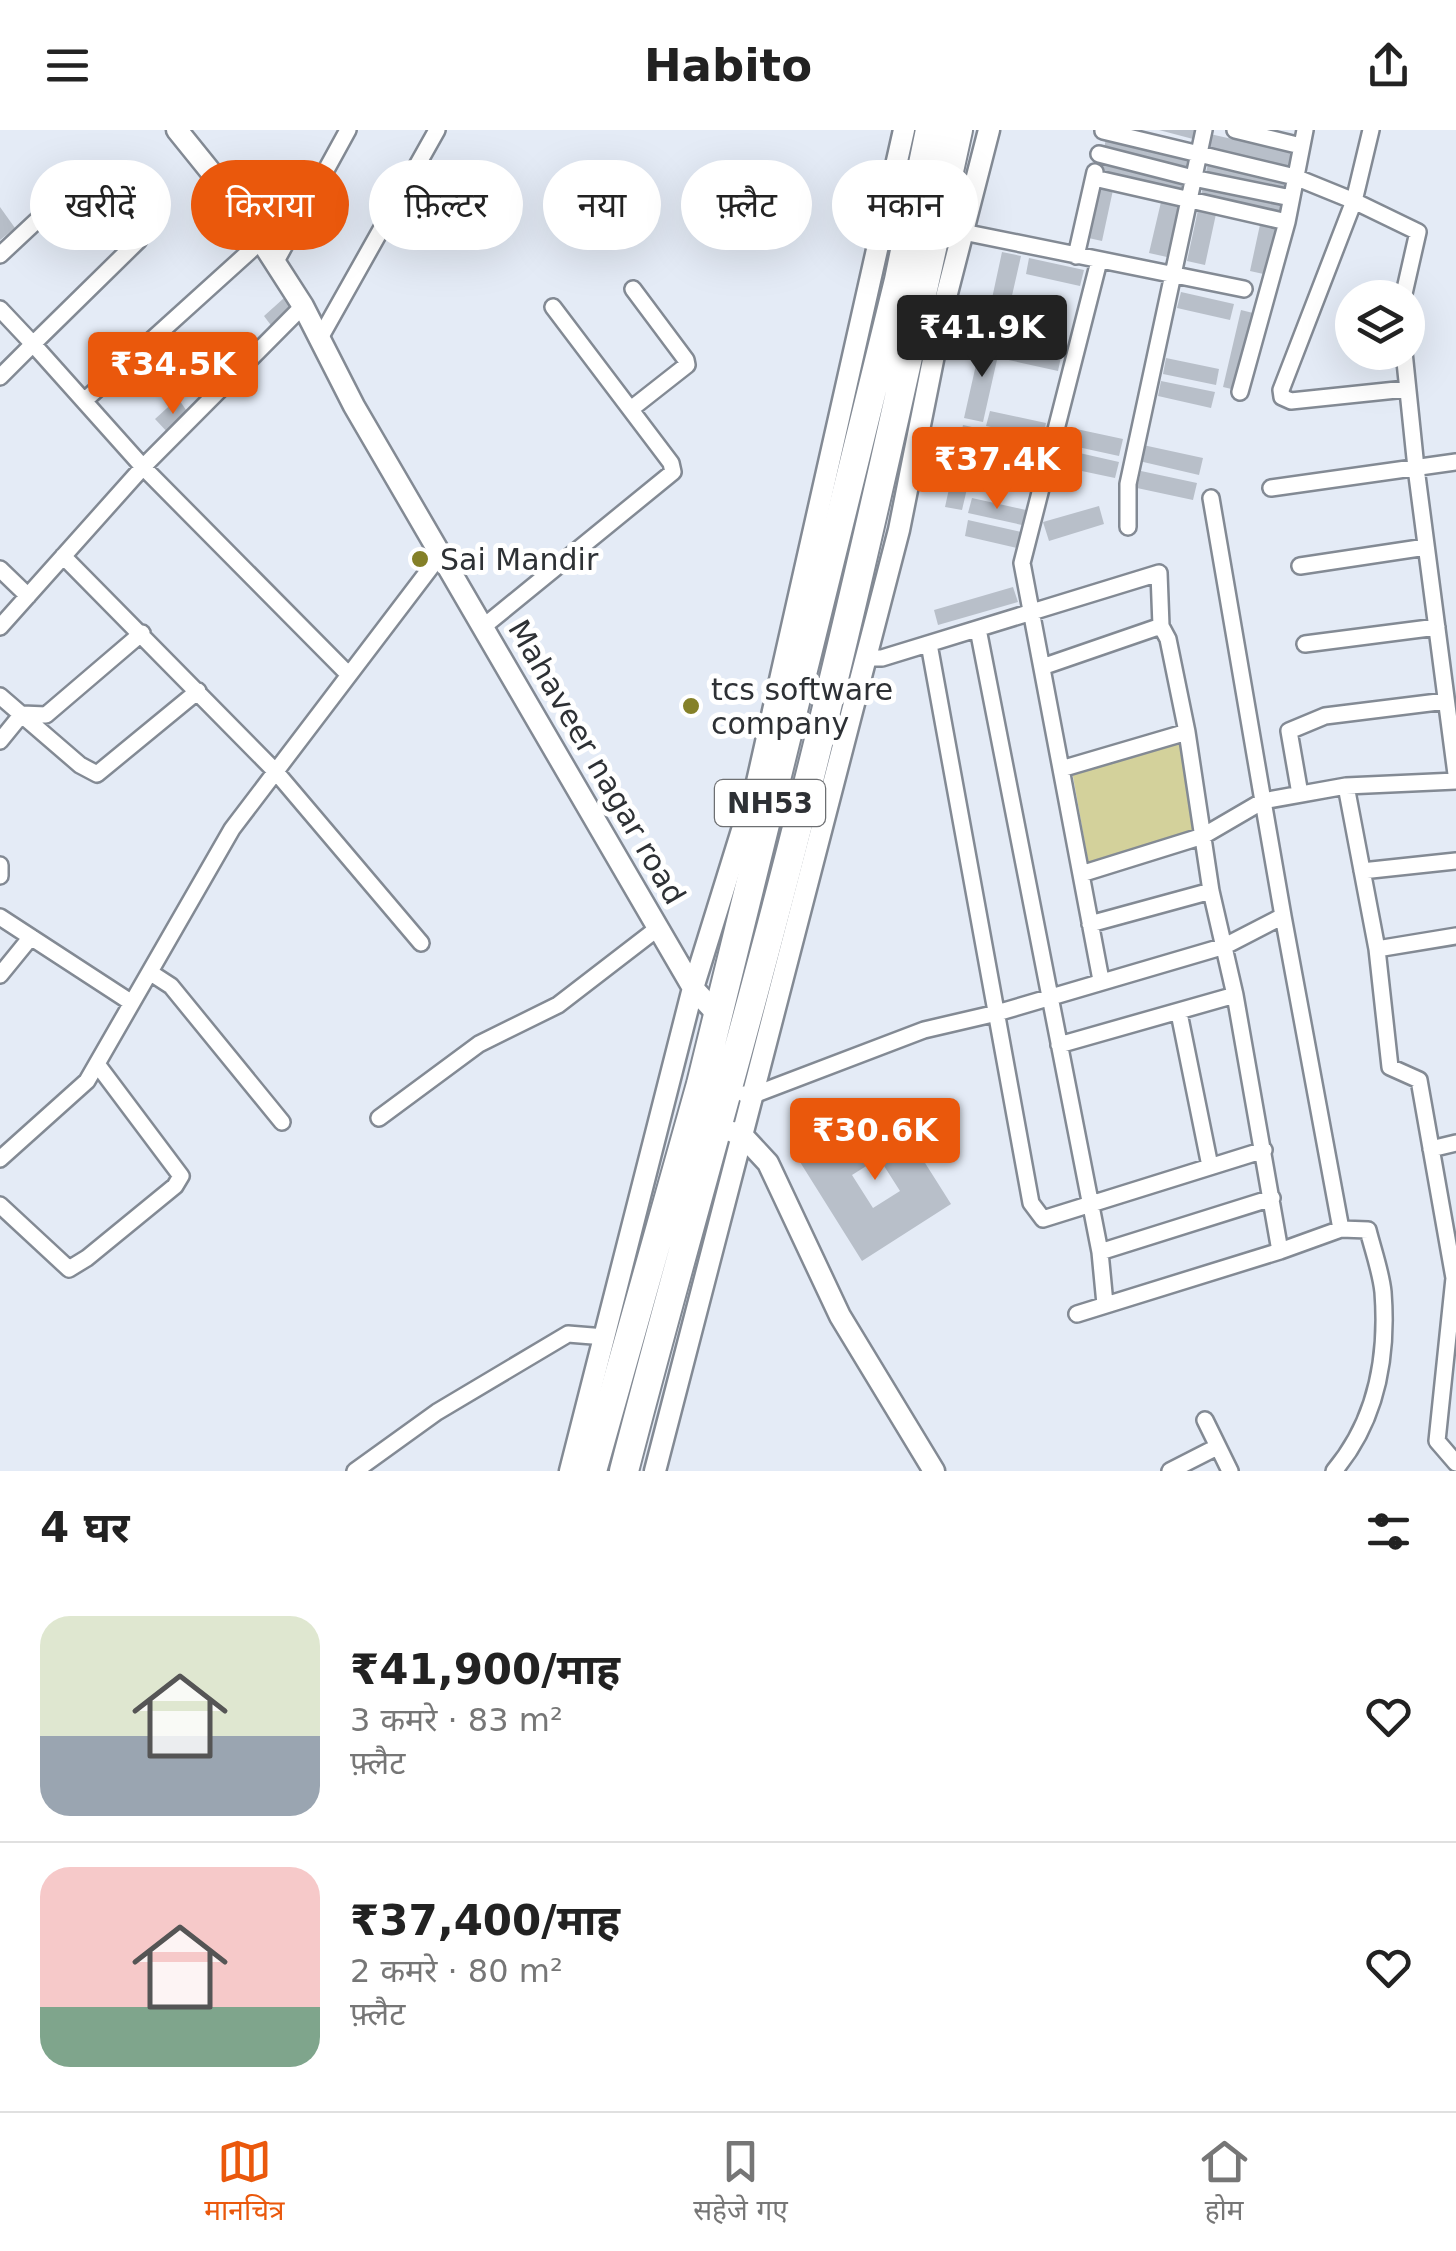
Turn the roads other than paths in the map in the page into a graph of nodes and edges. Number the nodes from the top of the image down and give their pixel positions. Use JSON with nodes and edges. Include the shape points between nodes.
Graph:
{"nodes":[{"id":1,"x":178,"y":130,"type":"edge"},
{"id":2,"x":348,"y":130,"type":"edge"},
{"id":3,"x":437,"y":130,"type":"edge"},
{"id":4,"x":904,"y":130,"type":"edge"},
{"id":5,"x":930,"y":130,"type":"edge"},
{"id":6,"x":958,"y":130,"type":"edge"},
{"id":7,"x":989,"y":130,"type":"edge"},
{"id":8,"x":1204,"y":130,"type":"edge"},
{"id":9,"x":1234,"y":130,"type":"edge"},
{"id":10,"x":1371,"y":130,"type":"edge"},
{"id":11,"x":1103,"y":131,"type":"edge"},
{"id":12,"x":1303,"y":138,"type":"edge"},
{"id":13,"x":1099,"y":154,"type":"junction"},
{"id":14,"x":1199,"y":154,"type":"junction"},
{"id":15,"x":202,"y":160,"type":"edge"},
{"id":16,"x":978,"y":173,"type":"edge"},
{"id":17,"x":1295,"y":177,"type":"junction"},
{"id":18,"x":1094,"y":178,"type":"junction"},
{"id":19,"x":1193,"y":178,"type":"junction"},
{"id":20,"x":1291,"y":198,"type":"junction"},
{"id":21,"x":1188,"y":201,"type":"junction"},
{"id":22,"x":1354,"y":201,"type":"junction"},
{"id":23,"x":1286,"y":222,"type":"junction"},
{"id":24,"x":30,"y":227,"type":"edge"},
{"id":25,"x":978,"y":235,"type":"edge"},
{"id":26,"x":129,"y":250,"type":"edge"},
{"id":27,"x":251,"y":250,"type":"edge"},
{"id":28,"x":267,"y":250,"type":"edge"},
{"id":29,"x":958,"y":250,"type":"edge"},
{"id":30,"x":0,"y":255,"type":"edge"},
{"id":31,"x":1076,"y":256,"type":"junction"},
{"id":32,"x":1099,"y":261,"type":"junction"},
{"id":33,"x":275,"y":263,"type":"junction"},
{"id":34,"x":1172,"y":276,"type":"junction"},
{"id":35,"x":1407,"y":280,"type":"edge"},
{"id":36,"x":1244,"y":289,"type":"dead end"},
{"id":37,"x":632,"y":290,"type":"dead end"},
{"id":38,"x":304,"y":306,"type":"junction"},
{"id":39,"x":552,"y":306,"type":"dead end"},
{"id":40,"x":0,"y":309,"type":"edge"},
{"id":41,"x":320,"y":338,"type":"junction"},
{"id":42,"x":32,"y":344,"type":"junction"},
{"id":43,"x":1405,"y":370,"type":"edge"},
{"id":44,"x":0,"y":378,"type":"edge"},
{"id":45,"x":1406,"y":388,"type":"junction"},
{"id":46,"x":1240,"y":392,"type":"dead end"},
{"id":47,"x":84,"y":401,"type":"junction"},
{"id":48,"x":630,"y":410,"type":"junction"},
{"id":49,"x":1456,"y":462,"type":"edge"},
{"id":50,"x":143,"y":467,"type":"junction"},
{"id":51,"x":1416,"y":468,"type":"junction"},
{"id":52,"x":1271,"y":488,"type":"dead end"},
{"id":53,"x":1211,"y":498,"type":"dead end"},
{"id":54,"x":1128,"y":527,"type":"dead end"},
{"id":55,"x":1426,"y":547,"type":"junction"},
{"id":56,"x":441,"y":554,"type":"junction"},
{"id":57,"x":64,"y":556,"type":"junction"},
{"id":58,"x":1300,"y":566,"type":"dead end"},
{"id":59,"x":0,"y":570,"type":"edge"},
{"id":60,"x":28,"y":596,"type":"junction"},
{"id":61,"x":1031,"y":614,"type":"junction"},
{"id":62,"x":1161,"y":626,"type":"junction"},
{"id":63,"x":0,"y":627,"type":"edge"},
{"id":64,"x":483,"y":627,"type":"junction"},
{"id":65,"x":1436,"y":627,"type":"junction"},
{"id":66,"x":978,"y":629,"type":"junction"},
{"id":67,"x":142,"y":633,"type":"junction"},
{"id":68,"x":929,"y":644,"type":"junction"},
{"id":69,"x":1305,"y":644,"type":"dead end"},
{"id":70,"x":865,"y":658,"type":"junction"},
{"id":71,"x":1042,"y":667,"type":"junction"},
{"id":72,"x":349,"y":675,"type":"junction"},
{"id":73,"x":198,"y":691,"type":"junction"},
{"id":74,"x":0,"y":696,"type":"edge"},
{"id":75,"x":1446,"y":702,"type":"junction"},
{"id":76,"x":22,"y":714,"type":"junction"},
{"id":77,"x":1187,"y":732,"type":"junction"},
{"id":78,"x":0,"y":742,"type":"edge"},
{"id":79,"x":1061,"y":769,"type":"junction"},
{"id":80,"x":276,"y":772,"type":"junction"},
{"id":81,"x":1456,"y":778,"type":"edge"},
{"id":82,"x":1346,"y":786,"type":"junction"},
{"id":83,"x":1300,"y":794,"type":"junction"},
{"id":84,"x":1264,"y":801,"type":"junction"},
{"id":85,"x":1202,"y":836,"type":"junction"},
{"id":86,"x":1456,"y":861,"type":"edge"},
{"id":87,"x":0,"y":865,"type":"edge"},
{"id":88,"x":1362,"y":871,"type":"junction"},
{"id":89,"x":1081,"y":874,"type":"junction"},
{"id":90,"x":0,"y":876,"type":"edge"},
{"id":91,"x":1211,"y":891,"type":"junction"},
{"id":92,"x":0,"y":916,"type":"edge"},
{"id":93,"x":1283,"y":916,"type":"junction"},
{"id":94,"x":1090,"y":924,"type":"junction"},
{"id":95,"x":658,"y":928,"type":"junction"},
{"id":96,"x":31,"y":936,"type":"junction"},
{"id":97,"x":1456,"y":936,"type":"edge"},
{"id":98,"x":421,"y":944,"type":"dead end"},
{"id":99,"x":1225,"y":946,"type":"junction"},
{"id":100,"x":1377,"y":948,"type":"junction"},
{"id":101,"x":151,"y":973,"type":"junction"},
{"id":102,"x":0,"y":975,"type":"edge"},
{"id":103,"x":1101,"y":980,"type":"junction"},
{"id":104,"x":693,"y":988,"type":"junction"},
{"id":105,"x":1235,"y":995,"type":"junction"},
{"id":106,"x":1050,"y":997,"type":"junction"},
{"id":107,"x":132,"y":1004,"type":"junction"},
{"id":108,"x":997,"y":1013,"type":"junction"},
{"id":109,"x":1179,"y":1013,"type":"junction"},
{"id":110,"x":717,"y":1014,"type":"junction"},
{"id":111,"x":1060,"y":1045,"type":"junction"},
{"id":112,"x":97,"y":1064,"type":"junction"},
{"id":113,"x":726,"y":1089,"type":"junction"},
{"id":114,"x":378,"y":1118,"type":"dead end"},
{"id":115,"x":282,"y":1122,"type":"dead end"},
{"id":116,"x":730,"y":1131,"type":"junction"},
{"id":117,"x":1456,"y":1144,"type":"edge"},
{"id":118,"x":1431,"y":1149,"type":"junction"},
{"id":119,"x":1264,"y":1150,"type":"junction"},
{"id":120,"x":0,"y":1159,"type":"edge"},
{"id":121,"x":1210,"y":1166,"type":"junction"},
{"id":122,"x":1272,"y":1198,"type":"junction"},
{"id":123,"x":1090,"y":1203,"type":"junction"},
{"id":124,"x":0,"y":1205,"type":"edge"},
{"id":125,"x":1341,"y":1229,"type":"junction"},
{"id":126,"x":1280,"y":1251,"type":"junction"},
{"id":127,"x":1100,"y":1252,"type":"junction"},
{"id":128,"x":1106,"y":1304,"type":"junction"},
{"id":129,"x":1077,"y":1314,"type":"dead end"},
{"id":130,"x":605,"y":1338,"type":"junction"},
{"id":131,"x":1205,"y":1420,"type":"dead end"},
{"id":132,"x":1456,"y":1428,"type":"edge"},
{"id":133,"x":1437,"y":1429,"type":"junction"},
{"id":134,"x":1217,"y":1446,"type":"junction"},
{"id":135,"x":1456,"y":1463,"type":"edge"},
{"id":136,"x":356,"y":1471,"type":"edge"},
{"id":137,"x":570,"y":1471,"type":"edge"},
{"id":138,"x":592,"y":1471,"type":"edge"},
{"id":139,"x":624,"y":1471,"type":"edge"},
{"id":140,"x":655,"y":1471,"type":"edge"},
{"id":141,"x":934,"y":1471,"type":"edge"},
{"id":142,"x":1170,"y":1471,"type":"edge"},
{"id":143,"x":1230,"y":1471,"type":"edge"},
{"id":144,"x":1334,"y":1471,"type":"edge"}],
"edges":[{"from":1,"to":15,"type":"main road","name":"Mahaveer nagar road"},
{"from":2,"to":33,"type":"street"},
{"from":3,"to":41,"type":"street"},
{"from":4,"to":104,"type":"main road","via":[[757,782]]},
{"from":5,"to":110,"type":"highway","number":"NH53","via":[[900,280]]},
{"from":6,"to":113,"type":"highway","number":"NH53","via":[[804,802]]},
{"from":7,"to":16,"type":"main road"},
{"from":8,"to":14,"type":"street"},
{"from":9,"to":12,"type":"street"},
{"from":10,"to":22,"type":"street"},
{"from":11,"to":13,"type":"street"},
{"from":11,"to":14,"type":"street"},
{"from":12,"to":17,"type":"street"},
{"from":13,"to":18,"type":"street"},
{"from":13,"to":19,"type":"street"},
{"from":14,"to":17,"type":"street"},
{"from":14,"to":19,"type":"street"},
{"from":17,"to":20,"type":"street"},
{"from":17,"to":22,"type":"street"},
{"from":18,"to":21,"type":"street"},
{"from":18,"to":31,"type":"street"},
{"from":19,"to":20,"type":"street"},
{"from":19,"to":21,"type":"street"},
{"from":20,"to":23,"type":"street"},
{"from":21,"to":23,"type":"street"},
{"from":21,"to":34,"type":"street"},
{"from":22,"to":35,"type":"street","via":[[1418,232]]},
{"from":22,"to":45,"type":"street","via":[[1282,396]]},
{"from":23,"to":46,"type":"street"},
{"from":24,"to":30,"type":"street"},
{"from":25,"to":31,"type":"street"},
{"from":26,"to":42,"type":"street"},
{"from":27,"to":47,"type":"street"},
{"from":28,"to":33,"type":"main road","name":"Mahaveer nagar road"},
{"from":29,"to":70,"type":"main road"},
{"from":31,"to":32,"type":"street"},
{"from":32,"to":34,"type":"street"},
{"from":32,"to":61,"type":"street","via":[[1022,564]]},
{"from":33,"to":38,"type":"main road","name":"Mahaveer nagar road"},
{"from":34,"to":36,"type":"street"},
{"from":34,"to":54,"type":"street","via":[[1128,484]]},
{"from":37,"to":48,"type":"street","via":[[687,366]]},
{"from":38,"to":41,"type":"main road","name":"Mahaveer nagar road"},
{"from":38,"to":50,"type":"street"},
{"from":39,"to":48,"type":"street"},
{"from":40,"to":42,"type":"street"},
{"from":41,"to":56,"type":"main road","name":"Mahaveer nagar road"},
{"from":42,"to":44,"type":"street"},
{"from":42,"to":47,"type":"street"},
{"from":43,"to":45,"type":"street"},
{"from":45,"to":51,"type":"street"},
{"from":47,"to":50,"type":"street"},
{"from":48,"to":64,"type":"street","via":[[673,472]]},
{"from":49,"to":51,"type":"street"},
{"from":50,"to":57,"type":"street"},
{"from":50,"to":72,"type":"street"},
{"from":51,"to":52,"type":"street"},
{"from":51,"to":55,"type":"street"},
{"from":53,"to":84,"type":"street"},
{"from":55,"to":58,"type":"street"},
{"from":55,"to":65,"type":"street"},
{"from":56,"to":64,"type":"main road","name":"Mahaveer nagar road"},
{"from":56,"to":72,"type":"street"},
{"from":57,"to":60,"type":"street"},
{"from":57,"to":67,"type":"street"},
{"from":59,"to":60,"type":"street"},
{"from":60,"to":63,"type":"street"},
{"from":61,"to":62,"type":"street","via":[[1158,573]]},
{"from":61,"to":66,"type":"street"},
{"from":61,"to":71,"type":"street"},
{"from":62,"to":71,"type":"street"},
{"from":62,"to":77,"type":"street"},
{"from":64,"to":95,"type":"main road","name":"Mahaveer nagar road"},
{"from":65,"to":69,"type":"street"},
{"from":65,"to":75,"type":"street"},
{"from":66,"to":68,"type":"street"},
{"from":66,"to":106,"type":"street"},
{"from":67,"to":73,"type":"street"},
{"from":67,"to":76,"type":"street","via":[[46,715]]},
{"from":68,"to":70,"type":"street"},
{"from":68,"to":108,"type":"street"},
{"from":70,"to":113,"type":"main road"},
{"from":71,"to":79,"type":"street"},
{"from":72,"to":80,"type":"street"},
{"from":73,"to":76,"type":"street","via":[[97,774]]},
{"from":73,"to":80,"type":"street"},
{"from":74,"to":76,"type":"street"},
{"from":75,"to":81,"type":"street"},
{"from":75,"to":83,"type":"street","via":[[1324,716],[1289,730]]},
{"from":76,"to":78,"type":"street"},
{"from":77,"to":79,"type":"street"},
{"from":77,"to":85,"type":"street"},
{"from":79,"to":89,"type":"street"},
{"from":80,"to":98,"type":"street"},
{"from":80,"to":101,"type":"street","via":[[232,829]]},
{"from":81,"to":82,"type":"street"},
{"from":82,"to":83,"type":"street"},
{"from":82,"to":88,"type":"street"},
{"from":83,"to":84,"type":"street"},
{"from":84,"to":85,"type":"street"},
{"from":84,"to":93,"type":"street"},
{"from":85,"to":89,"type":"street"},
{"from":85,"to":91,"type":"street"},
{"from":86,"to":88,"type":"street"},
{"from":87,"to":90,"type":"street"},
{"from":88,"to":100,"type":"street"},
{"from":89,"to":94,"type":"street"},
{"from":91,"to":94,"type":"street"},
{"from":91,"to":99,"type":"street"},
{"from":92,"to":96,"type":"street"},
{"from":93,"to":99,"type":"street"},
{"from":93,"to":125,"type":"street"},
{"from":94,"to":103,"type":"street"},
{"from":95,"to":104,"type":"main road","name":"Mahaveer nagar road"},
{"from":95,"to":114,"type":"street","via":[[558,1005],[478,1044]]},
{"from":96,"to":102,"type":"street"},
{"from":96,"to":107,"type":"street"},
{"from":97,"to":100,"type":"street"},
{"from":99,"to":103,"type":"street"},
{"from":99,"to":105,"type":"street"},
{"from":100,"to":118,"type":"street","via":[[1390,1068],[1419,1080]]},
{"from":101,"to":107,"type":"street"},
{"from":101,"to":115,"type":"street","via":[[171,986]]},
{"from":103,"to":106,"type":"street"},
{"from":104,"to":110,"type":"main road","name":"Mahaveer nagar road"},
{"from":104,"to":130,"type":"main road"},
{"from":105,"to":109,"type":"street"},
{"from":105,"to":119,"type":"street"},
{"from":106,"to":108,"type":"street"},
{"from":106,"to":111,"type":"street"},
{"from":107,"to":112,"type":"street"},
{"from":108,"to":113,"type":"street"},
{"from":108,"to":123,"type":"street","via":[[1032,1203],[1043,1218]]},
{"from":109,"to":111,"type":"street"},
{"from":109,"to":121,"type":"street"},
{"from":110,"to":113,"type":"highway","number":"NH53"},
{"from":111,"to":123,"type":"street"},
{"from":112,"to":120,"type":"street","via":[[88,1081]]},
{"from":112,"to":124,"type":"street","via":[[181,1176],[175,1186],[69,1270]]},
{"from":113,"to":116,"type":"highway","number":"NH53"},
{"from":113,"to":138,"type":"highway","number":"NH53"},
{"from":116,"to":139,"type":"highway","number":"NH53"},
{"from":116,"to":140,"type":"main road"},
{"from":116,"to":141,"type":"main road","via":[[768,1163],[840,1316]]},
{"from":117,"to":118,"type":"street"},
{"from":118,"to":133,"type":"street","via":[[1454,1278]]},
{"from":119,"to":121,"type":"street"},
{"from":119,"to":122,"type":"street"},
{"from":121,"to":123,"type":"street"},
{"from":122,"to":126,"type":"street"},
{"from":122,"to":127,"type":"street"},
{"from":123,"to":127,"type":"street"},
{"from":125,"to":126,"type":"street"},
{"from":125,"to":144,"type":"street","via":[[1368,1230],[1383,1290],[1380,1385],[1365,1425]]},
{"from":126,"to":128,"type":"street"},
{"from":127,"to":128,"type":"street"},
{"from":128,"to":129,"type":"street"},
{"from":130,"to":136,"type":"street","via":[[568,1334],[437,1412]]},
{"from":130,"to":137,"type":"main road"},
{"from":131,"to":134,"type":"street"},
{"from":132,"to":133,"type":"street"},
{"from":133,"to":135,"type":"street","via":[[1436,1441]]},
{"from":134,"to":142,"type":"street"},
{"from":134,"to":143,"type":"street"}]}
